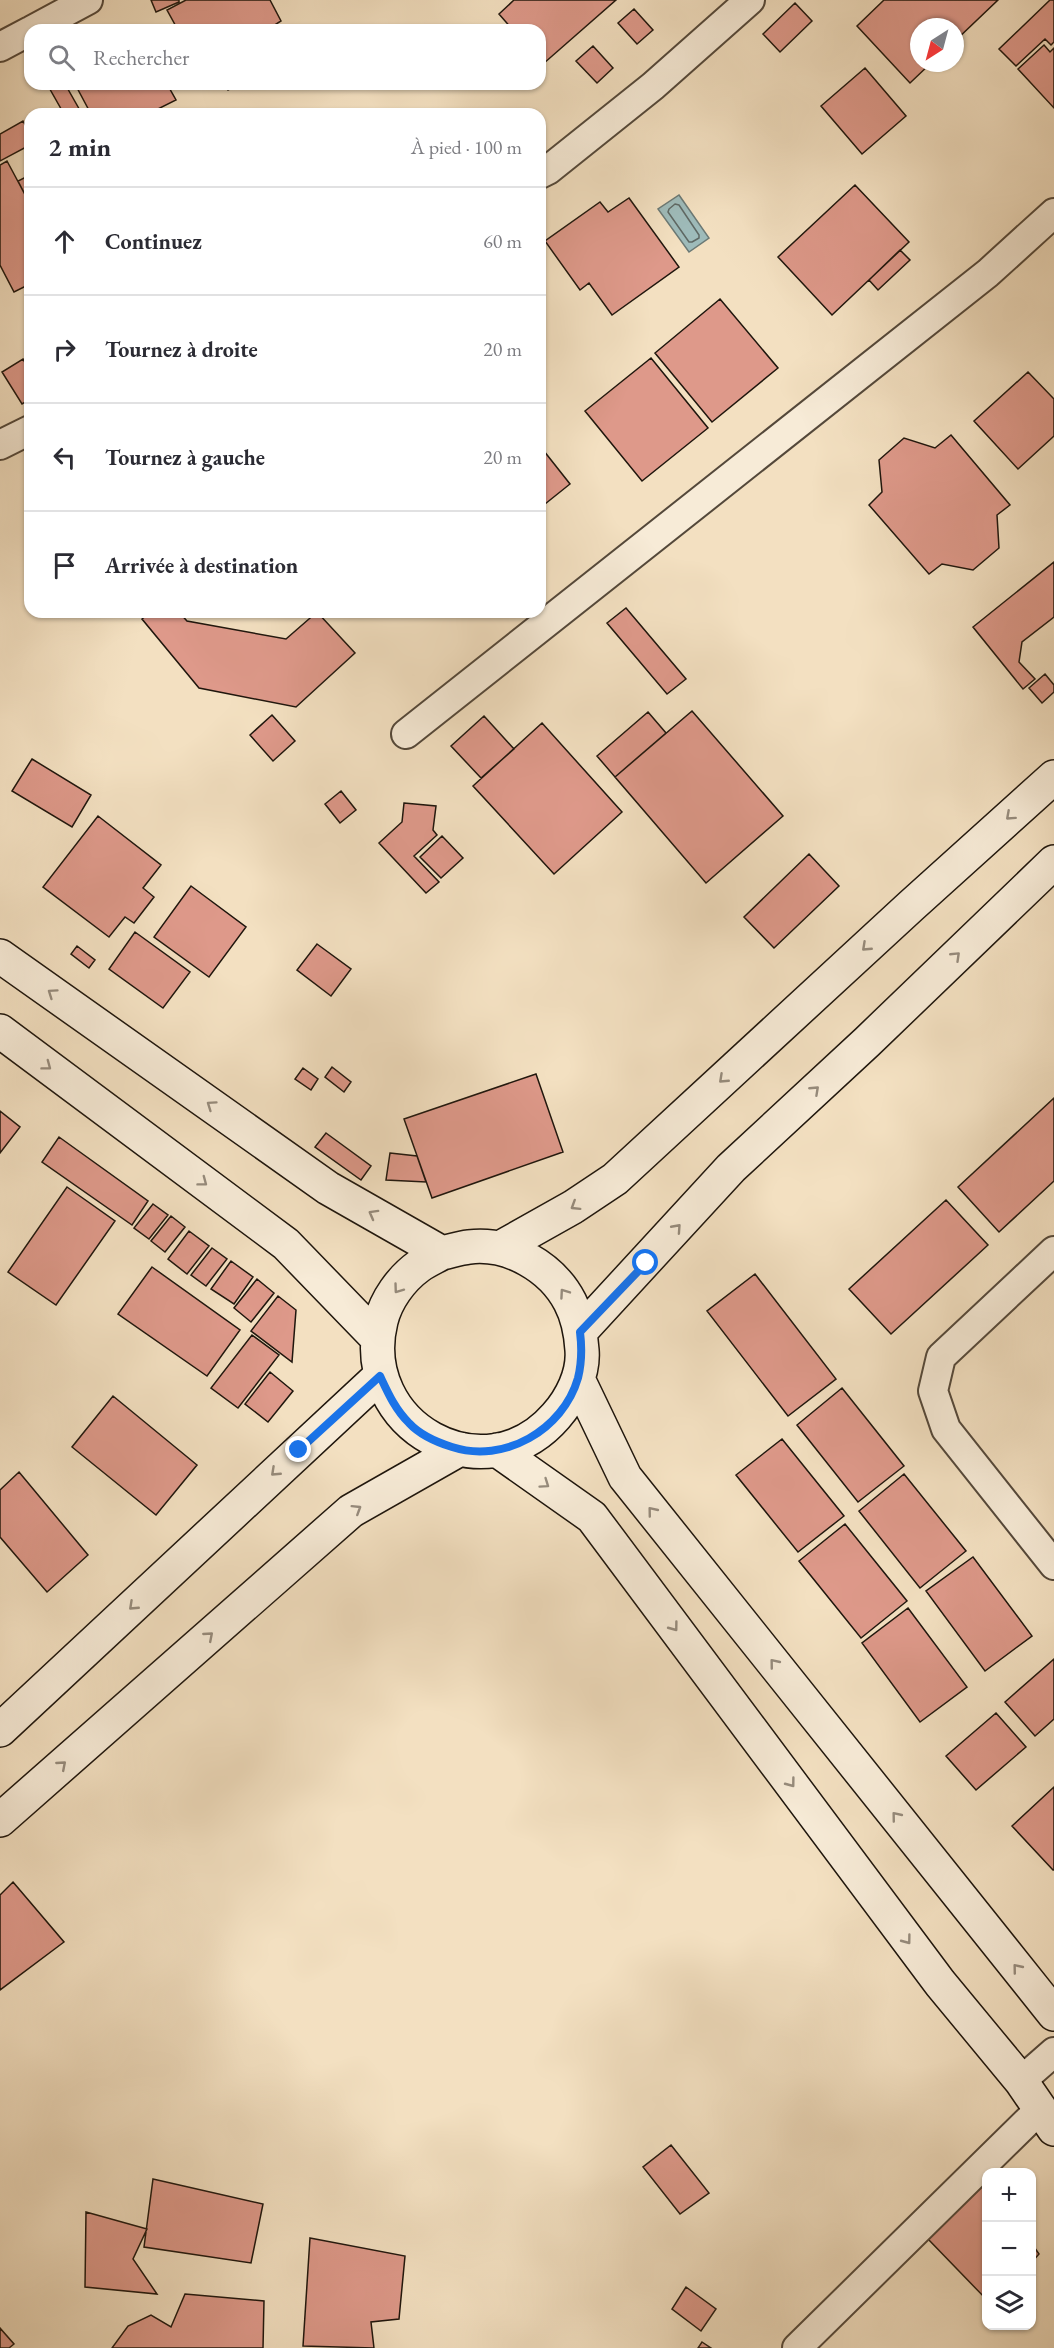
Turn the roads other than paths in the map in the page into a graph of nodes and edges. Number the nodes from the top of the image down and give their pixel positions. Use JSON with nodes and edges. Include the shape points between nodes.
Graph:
{"nodes":[{"id":1,"x":88,"y":0,"type":"edge"},
{"id":2,"x":750,"y":0,"type":"edge"},
{"id":3,"x":42,"y":24,"type":"edge"},
{"id":4,"x":24,"y":34,"type":"edge"},
{"id":5,"x":0,"y":47,"type":"edge"},
{"id":6,"x":546,"y":169,"type":"edge"},
{"id":7,"x":1054,"y":213,"type":"edge"},
{"id":8,"x":24,"y":433,"type":"edge"},
{"id":9,"x":0,"y":445,"type":"edge"},
{"id":10,"x":406,"y":734,"type":"dead end"},
{"id":11,"x":1054,"y":777,"type":"edge"},
{"id":12,"x":1054,"y":862,"type":"edge"},
{"id":13,"x":0,"y":956,"type":"edge"},
{"id":14,"x":0,"y":1031,"type":"edge"},
{"id":15,"x":500,"y":1248,"type":"junction"},
{"id":16,"x":1054,"y":1251,"type":"edge"},
{"id":17,"x":442,"y":1253,"type":"junction"},
{"id":18,"x":580,"y":1332,"type":"junction"},
{"id":19,"x":377,"y":1338,"type":"junction"},
{"id":20,"x":380,"y":1376,"type":"junction"},
{"id":21,"x":578,"y":1379,"type":"junction"},
{"id":22,"x":460,"y":1449,"type":"junction"},
{"id":23,"x":497,"y":1450,"type":"junction"},
{"id":24,"x":1054,"y":1565,"type":"edge"},
{"id":25,"x":0,"y":1730,"type":"edge"},
{"id":26,"x":0,"y":1821,"type":"edge"},
{"id":27,"x":1054,"y":2014,"type":"edge"},
{"id":28,"x":1054,"y":2052,"type":"edge"},
{"id":29,"x":1021,"y":2081,"type":"junction"},
{"id":30,"x":1046,"y":2119,"type":"edge"},
{"id":31,"x":797,"y":2348,"type":"edge"}],
"edges":[{"from":1,"to":3,"type":"street"},
{"from":2,"to":6,"type":"street","via":[[653,86]]},
{"from":4,"to":5,"type":"street"},
{"from":7,"to":10,"type":"street","via":[[988,273]]},
{"from":8,"to":9,"type":"street"},
{"from":11,"to":15,"type":"main road","one_way":true,"via":[[615,1179]]},
{"from":18,"to":12,"type":"main road","one_way":true,"via":[[731,1167]]},
{"from":17,"to":13,"type":"main road","one_way":true,"via":[[328,1188]]},
{"from":14,"to":19,"type":"main road","one_way":true,"via":[[286,1244]]},
{"from":15,"to":17,"type":"main road","via":[[471,1247]]},
{"from":18,"to":15,"type":"main road","one_way":true,"via":[[571,1303],[553,1278],[529,1259]]},
{"from":16,"to":24,"type":"street","via":[[941,1357],[933,1391],[946,1429]]},
{"from":17,"to":19,"type":"main road","one_way":true,"via":[[418,1266],[398,1286],[384,1311]]},
{"from":18,"to":21,"type":"main road","via":[[582,1356]]},
{"from":19,"to":20,"type":"main road"},
{"from":20,"to":22,"type":"main road","via":[[392,1402],[410,1424],[433,1441]]},
{"from":20,"to":25,"type":"main road","one_way":true},
{"from":21,"to":23,"type":"main road","via":[[566,1404],[548,1426],[524,1442]]},
{"from":27,"to":21,"type":"main road","one_way":true,"via":[[625,1477]]},
{"from":22,"to":23,"type":"main road"},
{"from":26,"to":22,"type":"main road","one_way":true,"via":[[351,1511]]},
{"from":23,"to":29,"type":"main road","one_way":true,"via":[[592,1517],[940,1983]]},
{"from":28,"to":29,"type":"street"},
{"from":29,"to":30,"type":"main road"},
{"from":30,"to":31,"type":"street"}]}
